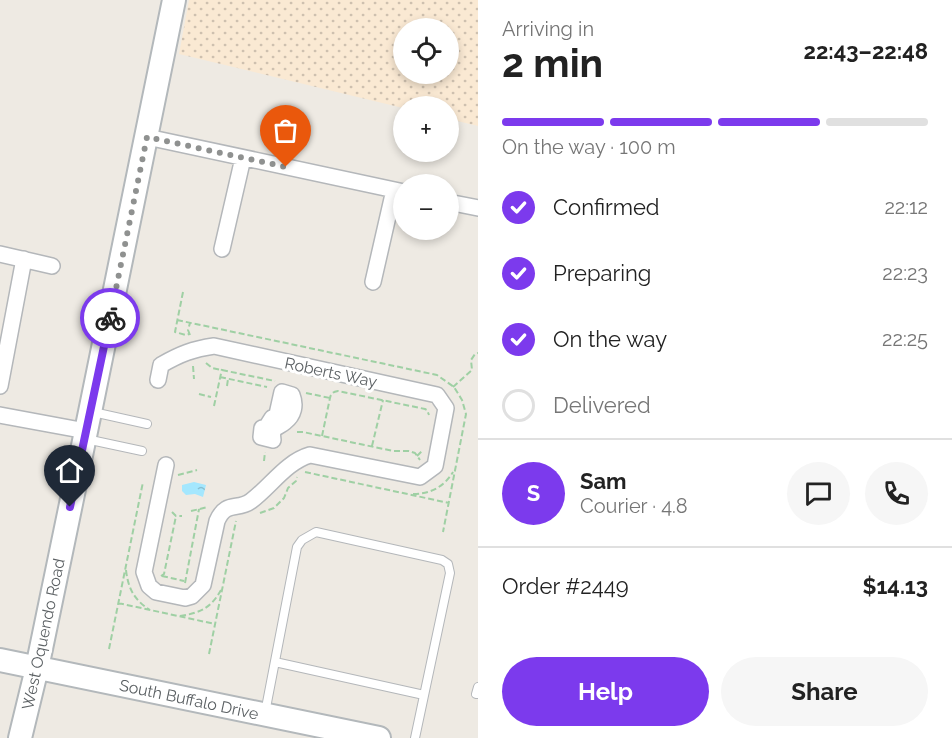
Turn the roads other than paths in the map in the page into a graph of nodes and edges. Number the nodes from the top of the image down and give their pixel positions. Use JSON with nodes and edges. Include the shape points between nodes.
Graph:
{"nodes":[{"id":1,"x":174,"y":0,"type":"edge"},
{"id":2,"x":147,"y":137,"type":"junction"},
{"id":3,"x":243,"y":158,"type":"junction"},
{"id":4,"x":393,"y":190,"type":"edge"},
{"id":5,"x":459,"y":204,"type":"edge"},
{"id":6,"x":478,"y":208,"type":"edge"},
{"id":7,"x":393,"y":212,"type":"edge"},
{"id":8,"x":222,"y":249,"type":"dead end"},
{"id":9,"x":0,"y":254,"type":"edge"},
{"id":10,"x":24,"y":259,"type":"junction"},
{"id":11,"x":52,"y":266,"type":"dead end"},
{"id":12,"x":373,"y":282,"type":"dead end"},
{"id":13,"x":158,"y":380,"type":"dead end"},
{"id":14,"x":0,"y":386,"type":"edge"},
{"id":15,"x":0,"y":415,"type":"edge"},
{"id":16,"x":147,"y":424,"type":"dead end"},
{"id":17,"x":87,"y":427,"type":"junction"},
{"id":18,"x":142,"y":451,"type":"dead end"},
{"id":19,"x":172,"y":470,"type":"road end"},
{"id":20,"x":0,"y":660,"type":"edge"},
{"id":21,"x":275,"y":662,"type":"junction"},
{"id":22,"x":37,"y":668,"type":"junction"},
{"id":23,"x":478,"y":687,"type":"edge"},
{"id":24,"x":478,"y":694,"type":"edge"},
{"id":25,"x":424,"y":695,"type":"junction"},
{"id":26,"x":265,"y":715,"type":"junction"},
{"id":27,"x":20,"y":738,"type":"edge"},
{"id":28,"x":379,"y":738,"type":"edge"},
{"id":29,"x":415,"y":738,"type":"edge"}],
"edges":[{"from":1,"to":2,"type":"street","name":"West Oquendo Road"},
{"from":2,"to":3,"type":"street"},
{"from":2,"to":17,"type":"street","name":"West Oquendo Road"},
{"from":3,"to":4,"type":"street"},
{"from":3,"to":8,"type":"street"},
{"from":5,"to":6,"type":"street"},
{"from":7,"to":12,"type":"street"},
{"from":9,"to":10,"type":"street"},
{"from":10,"to":11,"type":"street"},
{"from":10,"to":14,"type":"street"},
{"from":13,"to":19,"type":"street","name":"Roberts Way","via":[[161,365],[178,355],[214,346],[437,395],[446,408],[435,466],[426,468],[420,477],[310,454],[298,458],[249,503],[220,513],[203,585],[185,598],[156,592],[144,572]]},
{"from":15,"to":17,"type":"street"},
{"from":16,"to":17,"type":"lane"},
{"from":17,"to":18,"type":"lane"},
{"from":17,"to":22,"type":"street","name":"West Oquendo Road"},
{"from":20,"to":22,"type":"street","name":"South Buffalo Drive"},
{"from":21,"to":25,"type":"lane"},
{"from":21,"to":25,"type":"lane","via":[[297,547],[316,532],[448,564],[450,573]]},
{"from":21,"to":26,"type":"lane"},
{"from":22,"to":26,"type":"street","name":"South Buffalo Drive"},
{"from":22,"to":27,"type":"street","name":"West Oquendo Road"},
{"from":23,"to":24,"type":"lane"},
{"from":25,"to":29,"type":"lane"},
{"from":26,"to":28,"type":"street","name":"South Buffalo Drive"}]}
